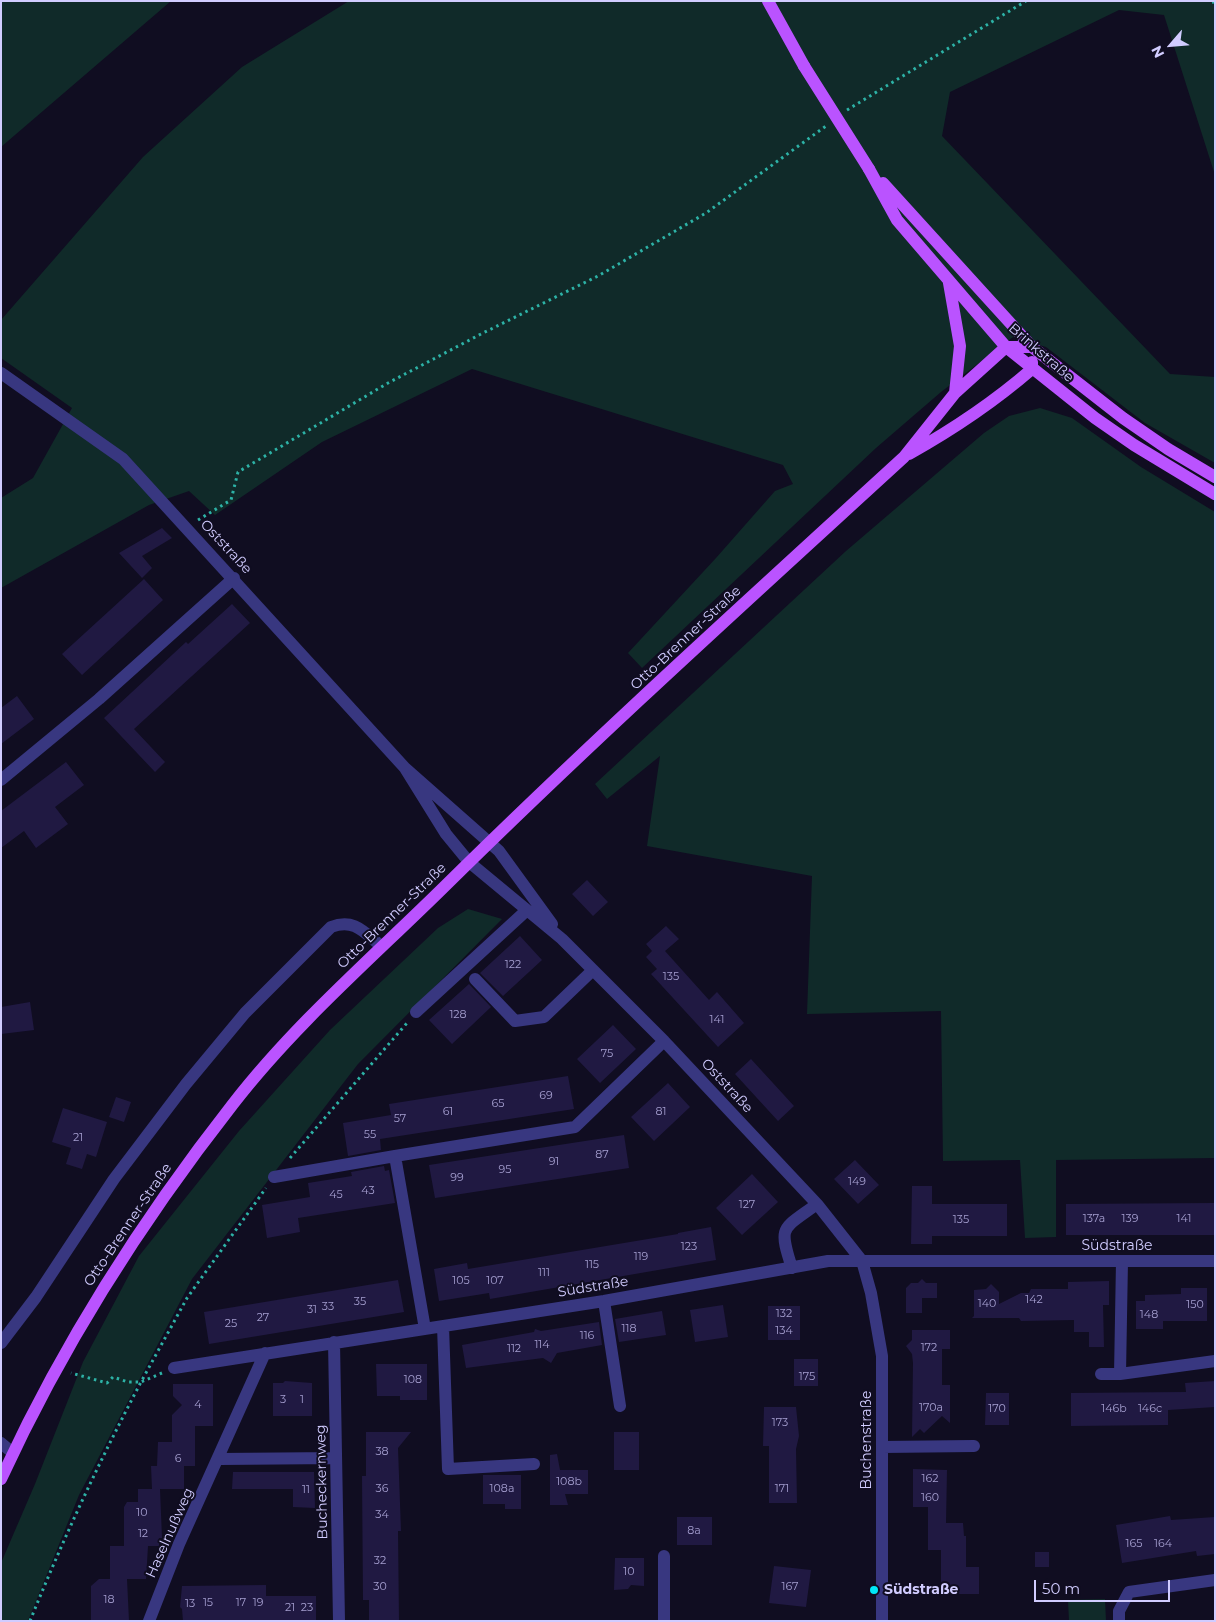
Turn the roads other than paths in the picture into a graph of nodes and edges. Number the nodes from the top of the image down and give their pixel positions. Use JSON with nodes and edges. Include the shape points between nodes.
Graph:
{"nodes":[{"id":1,"x":768,"y":1,"type":"edge"},
{"id":2,"x":869,"y":169,"type":"junction"},
{"id":3,"x":949,"y":283,"type":"junction"},
{"id":4,"x":1006,"y":347,"type":"junction"},
{"id":5,"x":1032,"y":347,"type":"junction"},
{"id":6,"x":1032,"y":369,"type":"junction"},
{"id":7,"x":1,"y":373,"type":"edge"},
{"id":8,"x":954,"y":393,"type":"junction"},
{"id":9,"x":904,"y":457,"type":"junction"},
{"id":10,"x":1215,"y":477,"type":"edge"},
{"id":11,"x":1215,"y":494,"type":"edge"},
{"id":12,"x":234,"y":578,"type":"junction"},
{"id":13,"x":405,"y":768,"type":"junction"},
{"id":14,"x":1,"y":780,"type":"edge"},
{"id":15,"x":489,"y":841,"type":"junction"},
{"id":16,"x":469,"y":862,"type":"junction"},
{"id":17,"x":528,"y":910,"type":"junction"},
{"id":18,"x":562,"y":939,"type":"junction"},
{"id":19,"x":381,"y":946,"type":"junction"},
{"id":20,"x":593,"y":970,"type":"junction"},
{"id":21,"x":475,"y":979,"type":"dead end"},
{"id":22,"x":416,"y":1012,"type":"road end"},
{"id":23,"x":664,"y":1040,"type":"junction"},
{"id":24,"x":395,"y":1156,"type":"junction"},
{"id":25,"x":274,"y":1176,"type":"road end"},
{"id":26,"x":817,"y":1204,"type":"junction"},
{"id":27,"x":862,"y":1261,"type":"junction"},
{"id":28,"x":1122,"y":1261,"type":"junction"},
{"id":29,"x":1215,"y":1261,"type":"edge"},
{"id":30,"x":792,"y":1268,"type":"junction"},
{"id":31,"x":604,"y":1301,"type":"junction"},
{"id":32,"x":443,"y":1326,"type":"junction"},
{"id":33,"x":425,"y":1329,"type":"junction"},
{"id":34,"x":1,"y":1342,"type":"edge"},
{"id":35,"x":334,"y":1342,"type":"junction"},
{"id":36,"x":265,"y":1354,"type":"junction"},
{"id":37,"x":1215,"y":1361,"type":"edge"},
{"id":38,"x":174,"y":1368,"type":"road end"},
{"id":39,"x":1101,"y":1374,"type":"dead end"},
{"id":40,"x":1120,"y":1374,"type":"junction"},
{"id":41,"x":620,"y":1406,"type":"dead end"},
{"id":42,"x":1,"y":1443,"type":"edge"},
{"id":43,"x":974,"y":1446,"type":"dead end"},
{"id":44,"x":882,"y":1447,"type":"junction"},
{"id":45,"x":7,"y":1453,"type":"edge"},
{"id":46,"x":336,"y":1458,"type":"junction"},
{"id":47,"x":220,"y":1459,"type":"junction"},
{"id":48,"x":534,"y":1464,"type":"dead end"},
{"id":49,"x":1,"y":1478,"type":"edge"},
{"id":50,"x":664,"y":1556,"type":"dead end"},
{"id":51,"x":1215,"y":1580,"type":"edge"},
{"id":52,"x":148,"y":1621,"type":"edge"},
{"id":53,"x":339,"y":1621,"type":"edge"},
{"id":54,"x":664,"y":1621,"type":"edge"},
{"id":55,"x":882,"y":1621,"type":"edge"},
{"id":56,"x":1119,"y":1621,"type":"edge"}],
"edges":[{"from":1,"to":2,"type":"main road","name":"Brinkstraße","bridge":true,"via":[[804,66]]},
{"from":2,"to":3,"type":"main road","name":"Brinkstraße","via":[[897,220]]},
{"from":2,"to":5,"type":"main road","name":"Brinkstraße"},
{"from":3,"to":4,"type":"main road","name":"Brinkstraße"},
{"from":3,"to":8,"type":"main road","via":[[960,346]]},
{"from":4,"to":5,"type":"main road"},
{"from":4,"to":6,"type":"main road","name":"Brinkstraße"},
{"from":4,"to":8,"type":"main road","name":"Otto-Brenner-Straße"},
{"from":5,"to":6,"type":"main road"},
{"from":5,"to":10,"type":"main road","name":"Brinkstraße","via":[[1123,418]]},
{"from":6,"to":9,"type":"main road","name":"Otto-Brenner-Straße","via":[[940,438]]},
{"from":6,"to":11,"type":"main road","name":"Brinkstraße","via":[[1134,445]]},
{"from":7,"to":12,"type":"street","name":"Oststraße","via":[[122,459]]},
{"from":8,"to":9,"type":"main road","name":"Otto-Brenner-Straße"},
{"from":9,"to":15,"type":"main road","name":"Otto-Brenner-Straße"},
{"from":12,"to":13,"type":"street","name":"Oststraße"},
{"from":12,"to":14,"type":"street"},
{"from":13,"to":15,"type":"street","name":"Oststraße"},
{"from":13,"to":16,"type":"street","name":"Oststraße","via":[[446,834]]},
{"from":15,"to":16,"type":"main road","name":"Otto-Brenner-Straße"},
{"from":15,"to":18,"type":"street","name":"Oststraße"},
{"from":16,"to":17,"type":"street","name":"Oststraße"},
{"from":16,"to":19,"type":"main road","name":"Otto-Brenner-Straße"},
{"from":17,"to":18,"type":"street","name":"Oststraße"},
{"from":17,"to":22,"type":"street"},
{"from":18,"to":20,"type":"street","name":"Oststraße"},
{"from":19,"to":34,"type":"street","via":[[354,925],[343,922],[331,927],[245,1013],[114,1179],[36,1298]]},
{"from":19,"to":45,"type":"main road","name":"Otto-Brenner-Straße","via":[[308,1018],[235,1101],[166,1192],[97,1298]]},
{"from":20,"to":21,"type":"street","via":[[544,1017],[515,1021]]},
{"from":20,"to":23,"type":"street","name":"Oststraße"},
{"from":23,"to":24,"type":"street","via":[[575,1127]]},
{"from":23,"to":26,"type":"street","name":"Oststraße"},
{"from":24,"to":25,"type":"street"},
{"from":24,"to":33,"type":"street"},
{"from":26,"to":27,"type":"street","name":"Oststraße"},
{"from":26,"to":30,"type":"street","via":[[786,1229],[783,1240]]},
{"from":27,"to":28,"type":"street","name":"Südstraße"},
{"from":27,"to":30,"type":"street","name":"Südstraße","via":[[828,1261]]},
{"from":27,"to":44,"type":"street","name":"Buchenstraße","via":[[882,1356]]},
{"from":28,"to":29,"type":"street","name":"Südstraße"},
{"from":28,"to":40,"type":"street"},
{"from":30,"to":31,"type":"street","name":"Südstraße"},
{"from":31,"to":32,"type":"street","name":"Südstraße"},
{"from":31,"to":41,"type":"street"},
{"from":32,"to":33,"type":"street","name":"Südstraße"},
{"from":32,"to":48,"type":"street","via":[[448,1469]]},
{"from":33,"to":35,"type":"street","name":"Südstraße"},
{"from":35,"to":36,"type":"street","name":"Südstraße"},
{"from":35,"to":46,"type":"street","name":"Bucheckernweg"},
{"from":36,"to":38,"type":"street","name":"Südstraße"},
{"from":36,"to":47,"type":"street","name":"Haselnußweg"},
{"from":37,"to":40,"type":"street"},
{"from":39,"to":40,"type":"street"},
{"from":42,"to":45,"type":"street"},
{"from":43,"to":44,"type":"street"},
{"from":44,"to":55,"type":"street","name":"Buchenstraße"},
{"from":45,"to":49,"type":"main road","name":"Otto-Brenner-Straße"},
{"from":46,"to":47,"type":"street"},
{"from":46,"to":53,"type":"street","name":"Bucheckernweg"},
{"from":47,"to":52,"type":"street","name":"Haselnußweg","via":[[179,1544]]},
{"from":50,"to":54,"type":"street"},
{"from":51,"to":56,"type":"street","via":[[1129,1592]]}]}
